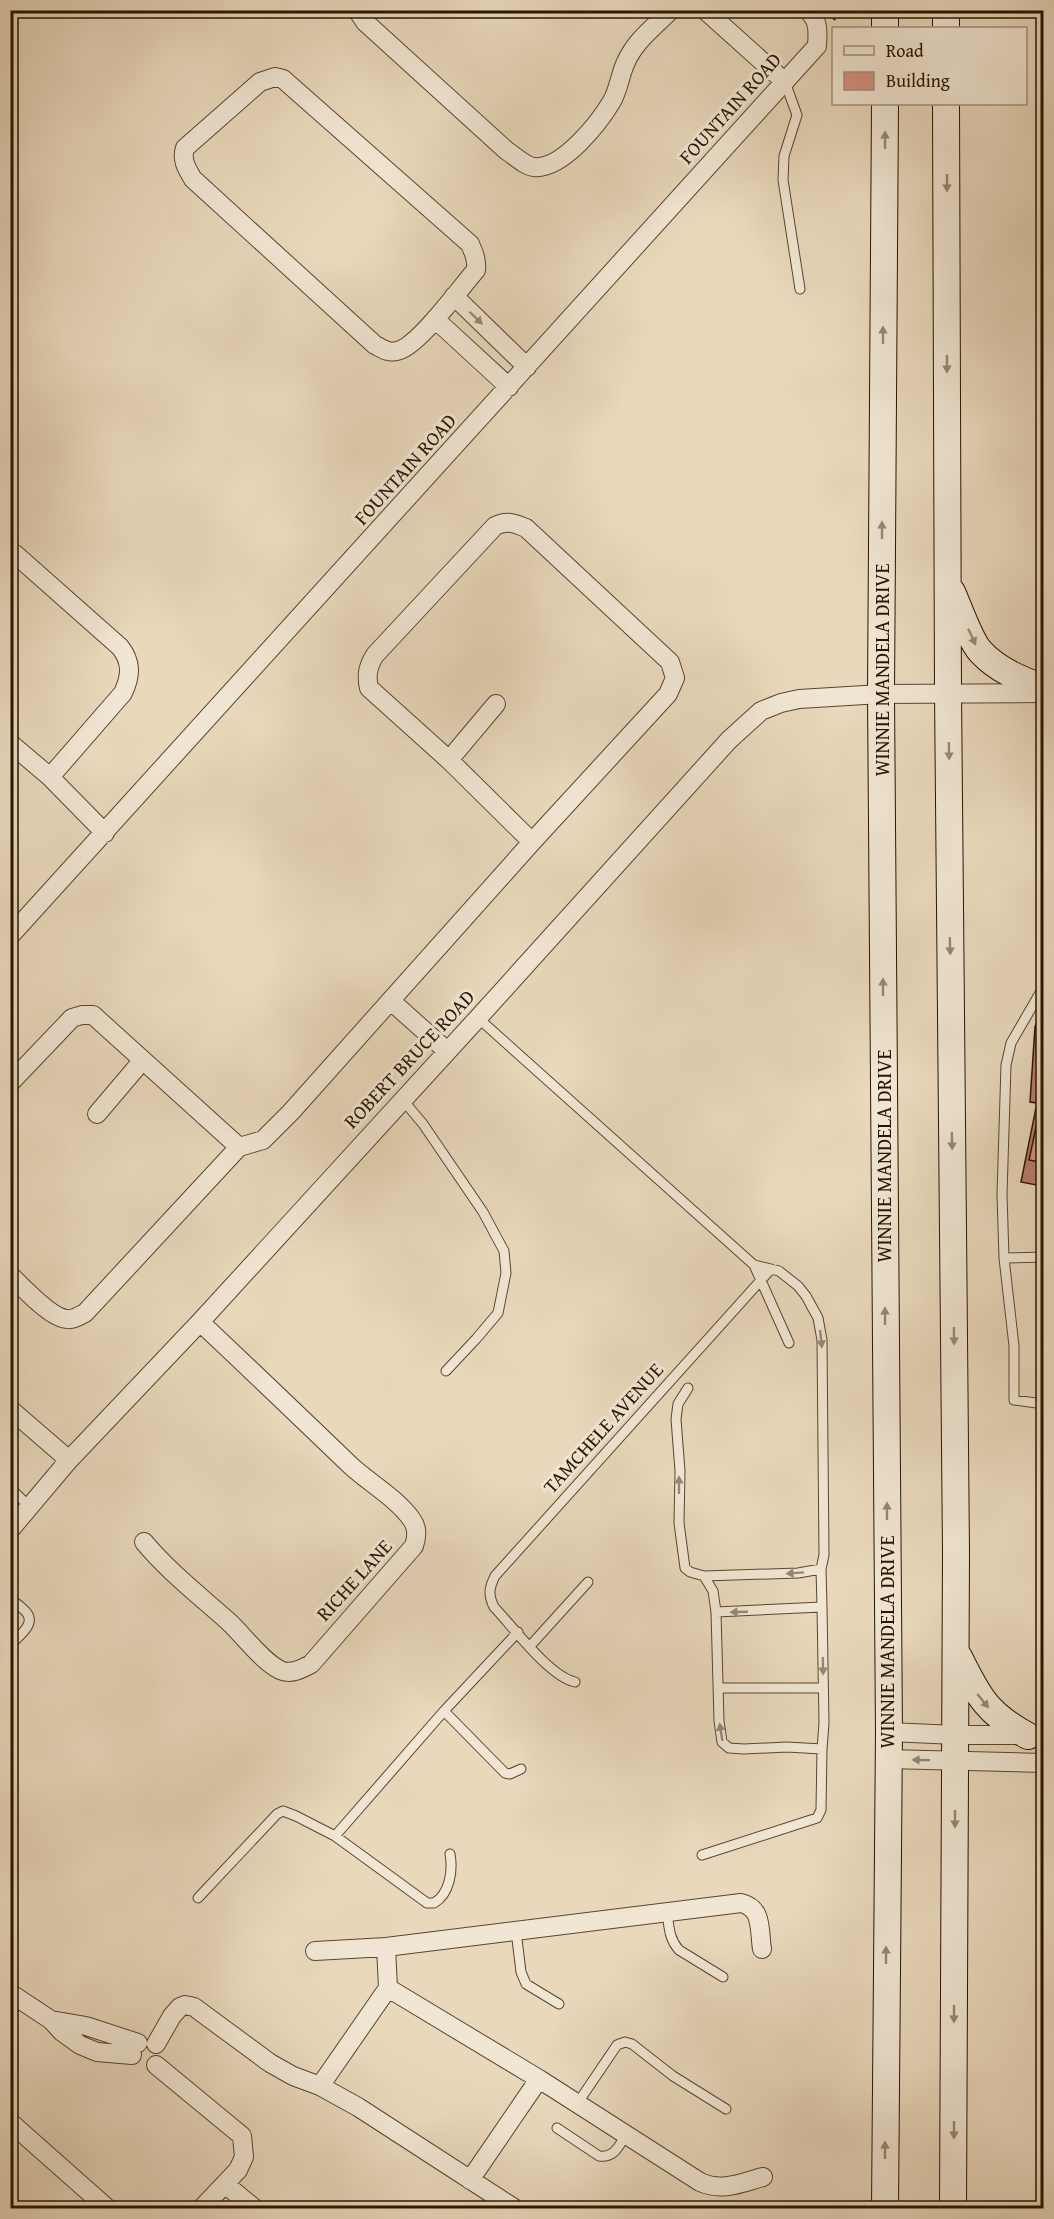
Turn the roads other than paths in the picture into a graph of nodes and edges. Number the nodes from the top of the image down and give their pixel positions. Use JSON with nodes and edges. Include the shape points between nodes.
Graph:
{"nodes":[{"id":1,"x":357,"y":10,"type":"edge"},
{"id":2,"x":671,"y":10,"type":"edge"},
{"id":3,"x":705,"y":10,"type":"edge"},
{"id":4,"x":885,"y":10,"type":"edge"},
{"id":5,"x":946,"y":10,"type":"edge"},
{"id":6,"x":812,"y":18,"type":"edge"},
{"id":7,"x":885,"y":27,"type":"edge"},
{"id":8,"x":946,"y":27,"type":"edge"},
{"id":9,"x":785,"y":81,"type":"junction"},
{"id":10,"x":885,"y":105,"type":"edge"},
{"id":11,"x":946,"y":105,"type":"edge"},
{"id":12,"x":800,"y":289,"type":"dead end"},
{"id":13,"x":454,"y":296,"type":"junction"},
{"id":14,"x":435,"y":319,"type":"junction"},
{"id":15,"x":527,"y":367,"type":"junction"},
{"id":16,"x":509,"y":387,"type":"junction"},
{"id":17,"x":15,"y":554,"type":"dead end"},
{"id":18,"x":948,"y":584,"type":"junction"},
{"id":19,"x":1044,"y":688,"type":"edge"},
{"id":20,"x":948,"y":692,"type":"junction"},
{"id":21,"x":1044,"y":693,"type":"edge"},
{"id":22,"x":881,"y":694,"type":"junction"},
{"id":23,"x":496,"y":704,"type":"dead end"},
{"id":24,"x":10,"y":743,"type":"edge"},
{"id":25,"x":449,"y":760,"type":"junction"},
{"id":26,"x":50,"y":777,"type":"junction"},
{"id":27,"x":105,"y":833,"type":"junction"},
{"id":28,"x":532,"y":842,"type":"junction"},
{"id":29,"x":10,"y":936,"type":"edge"},
{"id":30,"x":1044,"y":986,"type":"edge"},
{"id":31,"x":392,"y":1001,"type":"junction"},
{"id":32,"x":478,"y":1018,"type":"junction"},
{"id":33,"x":447,"y":1051,"type":"junction"},
{"id":34,"x":142,"y":1061,"type":"junction"},
{"id":35,"x":10,"y":1083,"type":"edge"},
{"id":36,"x":402,"y":1099,"type":"junction"},
{"id":37,"x":97,"y":1113,"type":"dead end"},
{"id":38,"x":239,"y":1147,"type":"junction"},
{"id":39,"x":1044,"y":1257,"type":"edge"},
{"id":40,"x":1004,"y":1258,"type":"junction"},
{"id":41,"x":754,"y":1265,"type":"junction"},
{"id":42,"x":771,"y":1269,"type":"junction"},
{"id":43,"x":10,"y":1275,"type":"edge"},
{"id":44,"x":760,"y":1280,"type":"junction"},
{"id":45,"x":200,"y":1322,"type":"junction"},
{"id":46,"x":789,"y":1343,"type":"dead end"},
{"id":47,"x":446,"y":1371,"type":"dead end"},
{"id":48,"x":688,"y":1388,"type":"dead end"},
{"id":49,"x":1044,"y":1404,"type":"edge"},
{"id":50,"x":10,"y":1409,"type":"edge"},
{"id":51,"x":69,"y":1460,"type":"junction"},
{"id":52,"x":10,"y":1488,"type":"edge"},
{"id":53,"x":30,"y":1507,"type":"junction"},
{"id":54,"x":10,"y":1530,"type":"edge"},
{"id":55,"x":144,"y":1542,"type":"dead end"},
{"id":56,"x":821,"y":1569,"type":"junction"},
{"id":57,"x":704,"y":1576,"type":"junction"},
{"id":58,"x":588,"y":1582,"type":"dead end"},
{"id":59,"x":10,"y":1600,"type":"edge"},
{"id":60,"x":822,"y":1607,"type":"junction"},
{"id":61,"x":716,"y":1612,"type":"junction"},
{"id":62,"x":518,"y":1632,"type":"junction"},
{"id":63,"x":10,"y":1645,"type":"edge"},
{"id":64,"x":530,"y":1646,"type":"junction"},
{"id":65,"x":956,"y":1651,"type":"junction"},
{"id":66,"x":575,"y":1682,"type":"dead end"},
{"id":67,"x":718,"y":1688,"type":"junction"},
{"id":68,"x":823,"y":1689,"type":"junction"},
{"id":69,"x":444,"y":1711,"type":"junction"},
{"id":70,"x":888,"y":1731,"type":"junction"},
{"id":71,"x":1036,"y":1736,"type":"edge"},
{"id":72,"x":956,"y":1748,"type":"junction"},
{"id":73,"x":822,"y":1749,"type":"junction"},
{"id":74,"x":887,"y":1759,"type":"junction"},
{"id":75,"x":1044,"y":1763,"type":"edge"},
{"id":76,"x":521,"y":1770,"type":"dead end"},
{"id":77,"x":335,"y":1836,"type":"junction"},
{"id":78,"x":450,"y":1854,"type":"dead end"},
{"id":79,"x":702,"y":1855,"type":"dead end"},
{"id":80,"x":198,"y":1898,"type":"dead end"},
{"id":81,"x":667,"y":1912,"type":"junction"},
{"id":82,"x":516,"y":1931,"type":"junction"},
{"id":83,"x":386,"y":1947,"type":"junction"},
{"id":84,"x":762,"y":1949,"type":"dead end"},
{"id":85,"x":315,"y":1951,"type":"dead end"},
{"id":86,"x":723,"y":1977,"type":"dead end"},
{"id":87,"x":388,"y":1988,"type":"junction"},
{"id":88,"x":10,"y":1992,"type":"edge"},
{"id":89,"x":560,"y":2004,"type":"dead end"},
{"id":90,"x":142,"y":2047,"type":"junction"},
{"id":91,"x":156,"y":2065,"type":"junction"},
{"id":92,"x":539,"y":2079,"type":"junction"},
{"id":93,"x":320,"y":2086,"type":"junction"},
{"id":94,"x":577,"y":2104,"type":"junction"},
{"id":95,"x":726,"y":2109,"type":"dead end"},
{"id":96,"x":10,"y":2122,"type":"edge"},
{"id":97,"x":557,"y":2128,"type":"dead end"},
{"id":98,"x":626,"y":2135,"type":"junction"},
{"id":99,"x":763,"y":2177,"type":"dead end"},
{"id":100,"x":470,"y":2180,"type":"junction"},
{"id":101,"x":225,"y":2184,"type":"junction"},
{"id":102,"x":107,"y":2208,"type":"edge"},
{"id":103,"x":202,"y":2208,"type":"edge"},
{"id":104,"x":254,"y":2208,"type":"edge"},
{"id":105,"x":514,"y":2208,"type":"edge"},
{"id":106,"x":885,"y":2208,"type":"edge"},
{"id":107,"x":953,"y":2208,"type":"edge"}],
"edges":[{"from":1,"to":2,"type":"street","via":[[365,22],[498,143],[532,167],[556,163],[594,125],[612,100],[625,63],[636,46]]},
{"from":3,"to":9,"type":"street"},
{"from":4,"to":7,"type":"main road"},
{"from":5,"to":8,"type":"main road"},
{"from":6,"to":9,"type":"street","name":"FOUNTAIN ROAD","via":[[817,46]]},
{"from":9,"to":12,"type":"lane","via":[[797,115],[784,156],[783,180]]},
{"from":9,"to":15,"type":"street","name":"FOUNTAIN ROAD"},
{"from":22,"to":10,"type":"main road","name":"WINNIE MANDELA DRIVE","one_way":true},
{"from":11,"to":18,"type":"main road","one_way":true},
{"from":13,"to":14,"type":"street"},
{"from":13,"to":14,"type":"street","via":[[476,270],[470,244],[283,79],[275,77],[260,82],[185,148],[185,164],[193,179],[375,345],[387,352],[401,350]]},
{"from":13,"to":15,"type":"street","one_way":true},
{"from":14,"to":16,"type":"street"},
{"from":15,"to":16,"type":"street","name":"FOUNTAIN ROAD"},
{"from":16,"to":27,"type":"street","name":"FOUNTAIN ROAD"},
{"from":17,"to":26,"type":"street","via":[[120,647],[129,664],[123,693]]},
{"from":18,"to":19,"type":"main road","one_way":true,"via":[[978,650],[1008,673]]},
{"from":18,"to":20,"type":"main road"},
{"from":20,"to":21,"type":"street","name":"ROBERT BRUCE ROAD"},
{"from":20,"to":22,"type":"street","name":"ROBERT BRUCE ROAD"},
{"from":20,"to":65,"type":"main road","one_way":true},
{"from":22,"to":32,"type":"street","name":"ROBERT BRUCE ROAD","via":[[799,699],[761,711],[729,740]]},
{"from":70,"to":22,"type":"main road","name":"WINNIE MANDELA DRIVE","one_way":true},
{"from":23,"to":25,"type":"street"},
{"from":24,"to":26,"type":"street"},
{"from":25,"to":28,"type":"street"},
{"from":25,"to":28,"type":"street","via":[[369,688],[370,663],[495,526],[512,522],[526,528],[670,662],[675,678],[668,694]]},
{"from":26,"to":27,"type":"street"},
{"from":27,"to":29,"type":"street","name":"FOUNTAIN ROAD"},
{"from":28,"to":31,"type":"street"},
{"from":30,"to":40,"type":"lane","via":[[1011,1043],[1006,1065]]},
{"from":31,"to":33,"type":"street"},
{"from":31,"to":38,"type":"street","via":[[263,1140]]},
{"from":32,"to":33,"type":"street","name":"ROBERT BRUCE ROAD"},
{"from":32,"to":41,"type":"lane"},
{"from":33,"to":36,"type":"street","name":"ROBERT BRUCE ROAD"},
{"from":34,"to":35,"type":"street","via":[[93,1015],[82,1015],[72,1018]]},
{"from":34,"to":37,"type":"street"},
{"from":34,"to":38,"type":"street"},
{"from":36,"to":45,"type":"street","name":"ROBERT BRUCE ROAD"},
{"from":36,"to":47,"type":"lane","via":[[483,1212],[504,1251],[506,1273],[498,1313]]},
{"from":38,"to":43,"type":"street","via":[[84,1314],[69,1320],[60,1318]]},
{"from":39,"to":40,"type":"lane"},
{"from":40,"to":49,"type":"lane","via":[[1014,1346],[1014,1400]]},
{"from":41,"to":42,"type":"lane"},
{"from":41,"to":44,"type":"lane"},
{"from":42,"to":44,"type":"lane","name":"TAMCHELE AVENUE"},
{"from":42,"to":56,"type":"lane","one_way":true,"via":[[779,1271],[806,1296],[818,1318],[822,1340]]},
{"from":44,"to":46,"type":"lane"},
{"from":44,"to":62,"type":"lane","name":"TAMCHELE AVENUE","via":[[495,1576],[489,1588],[494,1607]]},
{"from":45,"to":51,"type":"street","name":"ROBERT BRUCE ROAD"},
{"from":45,"to":55,"type":"street","name":"RICHE LANE","via":[[350,1465],[384,1492],[412,1520],[417,1539],[310,1664],[293,1672],[281,1671],[250,1645]]},
{"from":57,"to":48,"type":"lane","one_way":true,"via":[[685,1568],[679,1523],[676,1419],[678,1404]]},
{"from":50,"to":51,"type":"street"},
{"from":51,"to":53,"type":"street","name":"ROBERT BRUCE ROAD"},
{"from":52,"to":53,"type":"lane"},
{"from":53,"to":54,"type":"street","name":"ROBERT BRUCE ROAD"},
{"from":56,"to":57,"type":"lane","one_way":true},
{"from":56,"to":60,"type":"lane"},
{"from":57,"to":61,"type":"lane","via":[[713,1591]]},
{"from":58,"to":64,"type":"lane"},
{"from":59,"to":63,"type":"lane","via":[[30,1618],[29,1625]]},
{"from":60,"to":61,"type":"lane","one_way":true},
{"from":60,"to":68,"type":"lane","one_way":true},
{"from":61,"to":67,"type":"lane"},
{"from":62,"to":64,"type":"lane"},
{"from":62,"to":69,"type":"lane"},
{"from":64,"to":66,"type":"lane","via":[[547,1666]]},
{"from":65,"to":71,"type":"main road","one_way":true,"via":[[977,1694],[992,1712],[1006,1724]]},
{"from":65,"to":72,"type":"main road"},
{"from":67,"to":68,"type":"lane"},
{"from":73,"to":67,"type":"lane","one_way":true,"via":[[729,1748],[722,1742]]},
{"from":68,"to":73,"type":"lane"},
{"from":69,"to":76,"type":"lane","via":[[505,1773]]},
{"from":69,"to":77,"type":"lane"},
{"from":70,"to":72,"type":"street"},
{"from":70,"to":74,"type":"main road","name":"WINNIE MANDELA DRIVE"},
{"from":71,"to":72,"type":"street"},
{"from":72,"to":74,"type":"street","one_way":true},
{"from":72,"to":75,"type":"street"},
{"from":72,"to":107,"type":"main road","one_way":true},
{"from":73,"to":79,"type":"lane","via":[[821,1810],[817,1818]]},
{"from":106,"to":74,"type":"main road","name":"WINNIE MANDELA DRIVE","one_way":true},
{"from":77,"to":78,"type":"lane","via":[[431,1904],[441,1898],[449,1880]]},
{"from":77,"to":80,"type":"lane","via":[[283,1811]]},
{"from":81,"to":82,"type":"street"},
{"from":81,"to":84,"type":"street","via":[[750,1905],[758,1918]]},
{"from":81,"to":86,"type":"lane","via":[[674,1944]]},
{"from":82,"to":83,"type":"street"},
{"from":82,"to":89,"type":"lane","via":[[525,1984]]},
{"from":83,"to":85,"type":"street"},
{"from":83,"to":87,"type":"street"},
{"from":87,"to":92,"type":"street"},
{"from":87,"to":93,"type":"street"},
{"from":88,"to":90,"type":"street","via":[[51,2020],[86,2026]]},
{"from":90,"to":91,"type":"street","via":[[159,2048]]},
{"from":90,"to":91,"type":"street","via":[[135,2064],[147,2069]]},
{"from":90,"to":93,"type":"street","via":[[180,2007],[188,2005],[270,2063]]},
{"from":91,"to":101,"type":"street","via":[[242,2136],[244,2157]]},
{"from":92,"to":94,"type":"street"},
{"from":92,"to":100,"type":"street"},
{"from":93,"to":100,"type":"street"},
{"from":94,"to":95,"type":"lane","via":[[616,2045],[625,2042]]},
{"from":94,"to":98,"type":"street"},
{"from":96,"to":102,"type":"street"},
{"from":97,"to":98,"type":"lane","via":[[599,2156],[607,2157],[613,2155]]},
{"from":98,"to":99,"type":"street","via":[[710,2187]]},
{"from":100,"to":105,"type":"street"},
{"from":101,"to":103,"type":"street"},
{"from":101,"to":104,"type":"street"}]}
